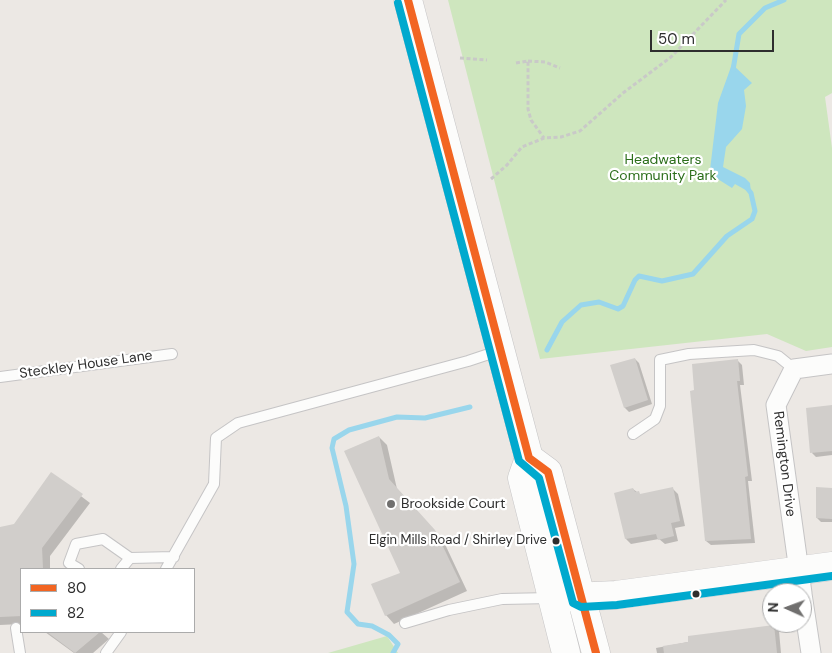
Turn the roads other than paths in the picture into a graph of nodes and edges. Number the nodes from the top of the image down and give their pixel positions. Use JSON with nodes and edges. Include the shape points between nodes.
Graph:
{"nodes":[{"id":1,"x":408,"y":0,"type":"edge"},
{"id":2,"x":500,"y":350,"type":"junction"},
{"id":3,"x":172,"y":354,"type":"dead end"},
{"id":4,"x":832,"y":364,"type":"edge"},
{"id":5,"x":794,"y":370,"type":"junction"},
{"id":6,"x":0,"y":377,"type":"edge"},
{"id":7,"x":633,"y":434,"type":"dead end"},
{"id":8,"x":529,"y":458,"type":"junction"},
{"id":9,"x":130,"y":558,"type":"junction"},
{"id":10,"x":174,"y":558,"type":"junction"},
{"id":11,"x":832,"y":566,"type":"edge"},
{"id":12,"x":77,"y":568,"type":"edge"},
{"id":13,"x":122,"y":568,"type":"edge"},
{"id":14,"x":167,"y":568,"type":"edge"},
{"id":15,"x":801,"y":583,"type":"edge"},
{"id":16,"x":806,"y":583,"type":"edge"},
{"id":17,"x":762,"y":588,"type":"edge"},
{"id":18,"x":581,"y":597,"type":"junction"},
{"id":19,"x":552,"y":598,"type":"junction"},
{"id":20,"x":405,"y":623,"type":"dead end"},
{"id":21,"x":16,"y":628,"type":"dead end"},
{"id":22,"x":120,"y":633,"type":"edge"},
{"id":23,"x":808,"y":633,"type":"edge"},
{"id":24,"x":20,"y":653,"type":"edge"},
{"id":25,"x":106,"y":653,"type":"edge"},
{"id":26,"x":566,"y":653,"type":"edge"},
{"id":27,"x":596,"y":653,"type":"edge"},
{"id":28,"x":811,"y":653,"type":"edge"}],
"edges":[{"from":1,"to":2,"type":"main road"},
{"from":2,"to":8,"type":"main road"},
{"from":2,"to":10,"type":"lane","via":[[238,423],[216,438],[214,484]]},
{"from":3,"to":6,"type":"lane","name":"Steckley House Lane"},
{"from":4,"to":5,"type":"street"},
{"from":5,"to":7,"type":"lane","via":[[778,356],[754,350],[689,354],[660,360],[660,406],[655,418]]},
{"from":5,"to":15,"type":"street","name":"Remington Drive","via":[[776,405]]},
{"from":8,"to":18,"type":"main road","via":[[548,472]]},
{"from":8,"to":19,"type":"main road","via":[[522,478]]},
{"from":9,"to":10,"type":"lane"},
{"from":9,"to":12,"type":"lane","via":[[103,539],[76,544],[69,563]]},
{"from":9,"to":13,"type":"lane"},
{"from":10,"to":14,"type":"lane"},
{"from":11,"to":16,"type":"main road"},
{"from":17,"to":18,"type":"main road"},
{"from":18,"to":19,"type":"main road"},
{"from":18,"to":27,"type":"main road"},
{"from":19,"to":20,"type":"lane","via":[[502,598]]},
{"from":19,"to":26,"type":"main road"},
{"from":21,"to":24,"type":"lane"},
{"from":22,"to":25,"type":"lane"},
{"from":23,"to":28,"type":"street","name":"Remington Drive"}]}
